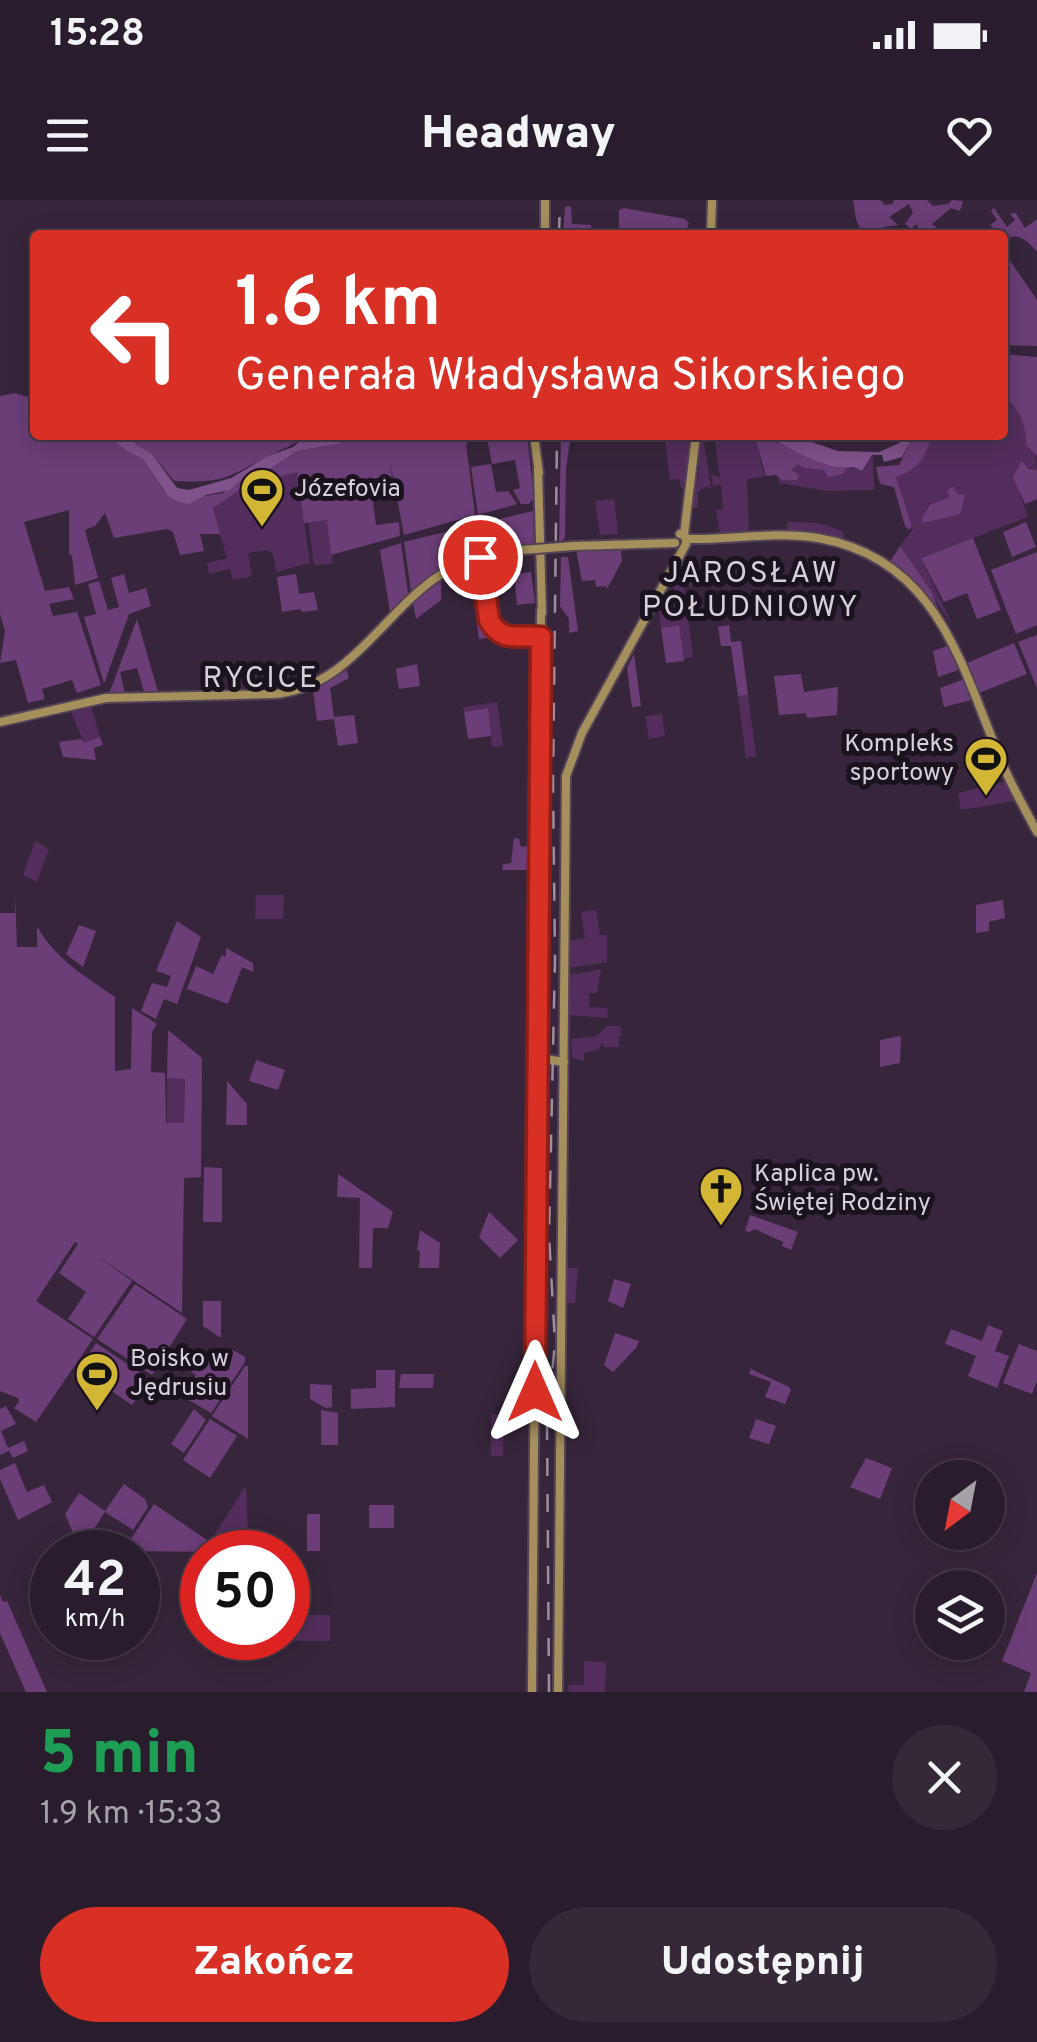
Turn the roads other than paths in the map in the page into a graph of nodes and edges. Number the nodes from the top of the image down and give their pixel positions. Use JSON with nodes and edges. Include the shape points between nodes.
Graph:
{"nodes":[{"id":1,"x":545,"y":200,"type":"edge"},
{"id":2,"x":712,"y":200,"type":"edge"},
{"id":3,"x":544,"y":230,"type":"edge"},
{"id":4,"x":712,"y":230,"type":"edge"},
{"id":5,"x":535,"y":440,"type":"edge"},
{"id":6,"x":695,"y":440,"type":"edge"},
{"id":7,"x":681,"y":540,"type":"junction"},
{"id":8,"x":538,"y":548,"type":"junction"},
{"id":9,"x":480,"y":557,"type":"junction"},
{"id":10,"x":541,"y":637,"type":"junction"},
{"id":11,"x":0,"y":722,"type":"edge"},
{"id":12,"x":1037,"y":832,"type":"edge"},
{"id":13,"x":539,"y":1058,"type":"junction"},
{"id":14,"x":564,"y":1062,"type":"junction"},
{"id":15,"x":532,"y":1692,"type":"edge"},
{"id":16,"x":558,"y":1692,"type":"edge"}],
"edges":[{"from":1,"to":3,"type":"main road"},
{"from":2,"to":4,"type":"main road"},
{"from":5,"to":8,"type":"main road","via":[[543,500]]},
{"from":6,"to":7,"type":"main road"},
{"from":7,"to":8,"type":"main road","bridge":true},
{"from":7,"to":12,"type":"main road","via":[[815,538],[885,564],[915,588],[944,624]]},
{"from":7,"to":14,"type":"main road","via":[[567,771]]},
{"from":8,"to":9,"type":"main road"},
{"from":8,"to":10,"type":"main road"},
{"from":9,"to":10,"type":"main road","via":[[493,633],[507,641]]},
{"from":9,"to":11,"type":"main road","via":[[427,584],[348,662],[302,689],[106,698]]},
{"from":10,"to":13,"type":"main road"},
{"from":13,"to":14,"type":"main road"},
{"from":13,"to":15,"type":"main road"},
{"from":14,"to":16,"type":"main road"}]}
